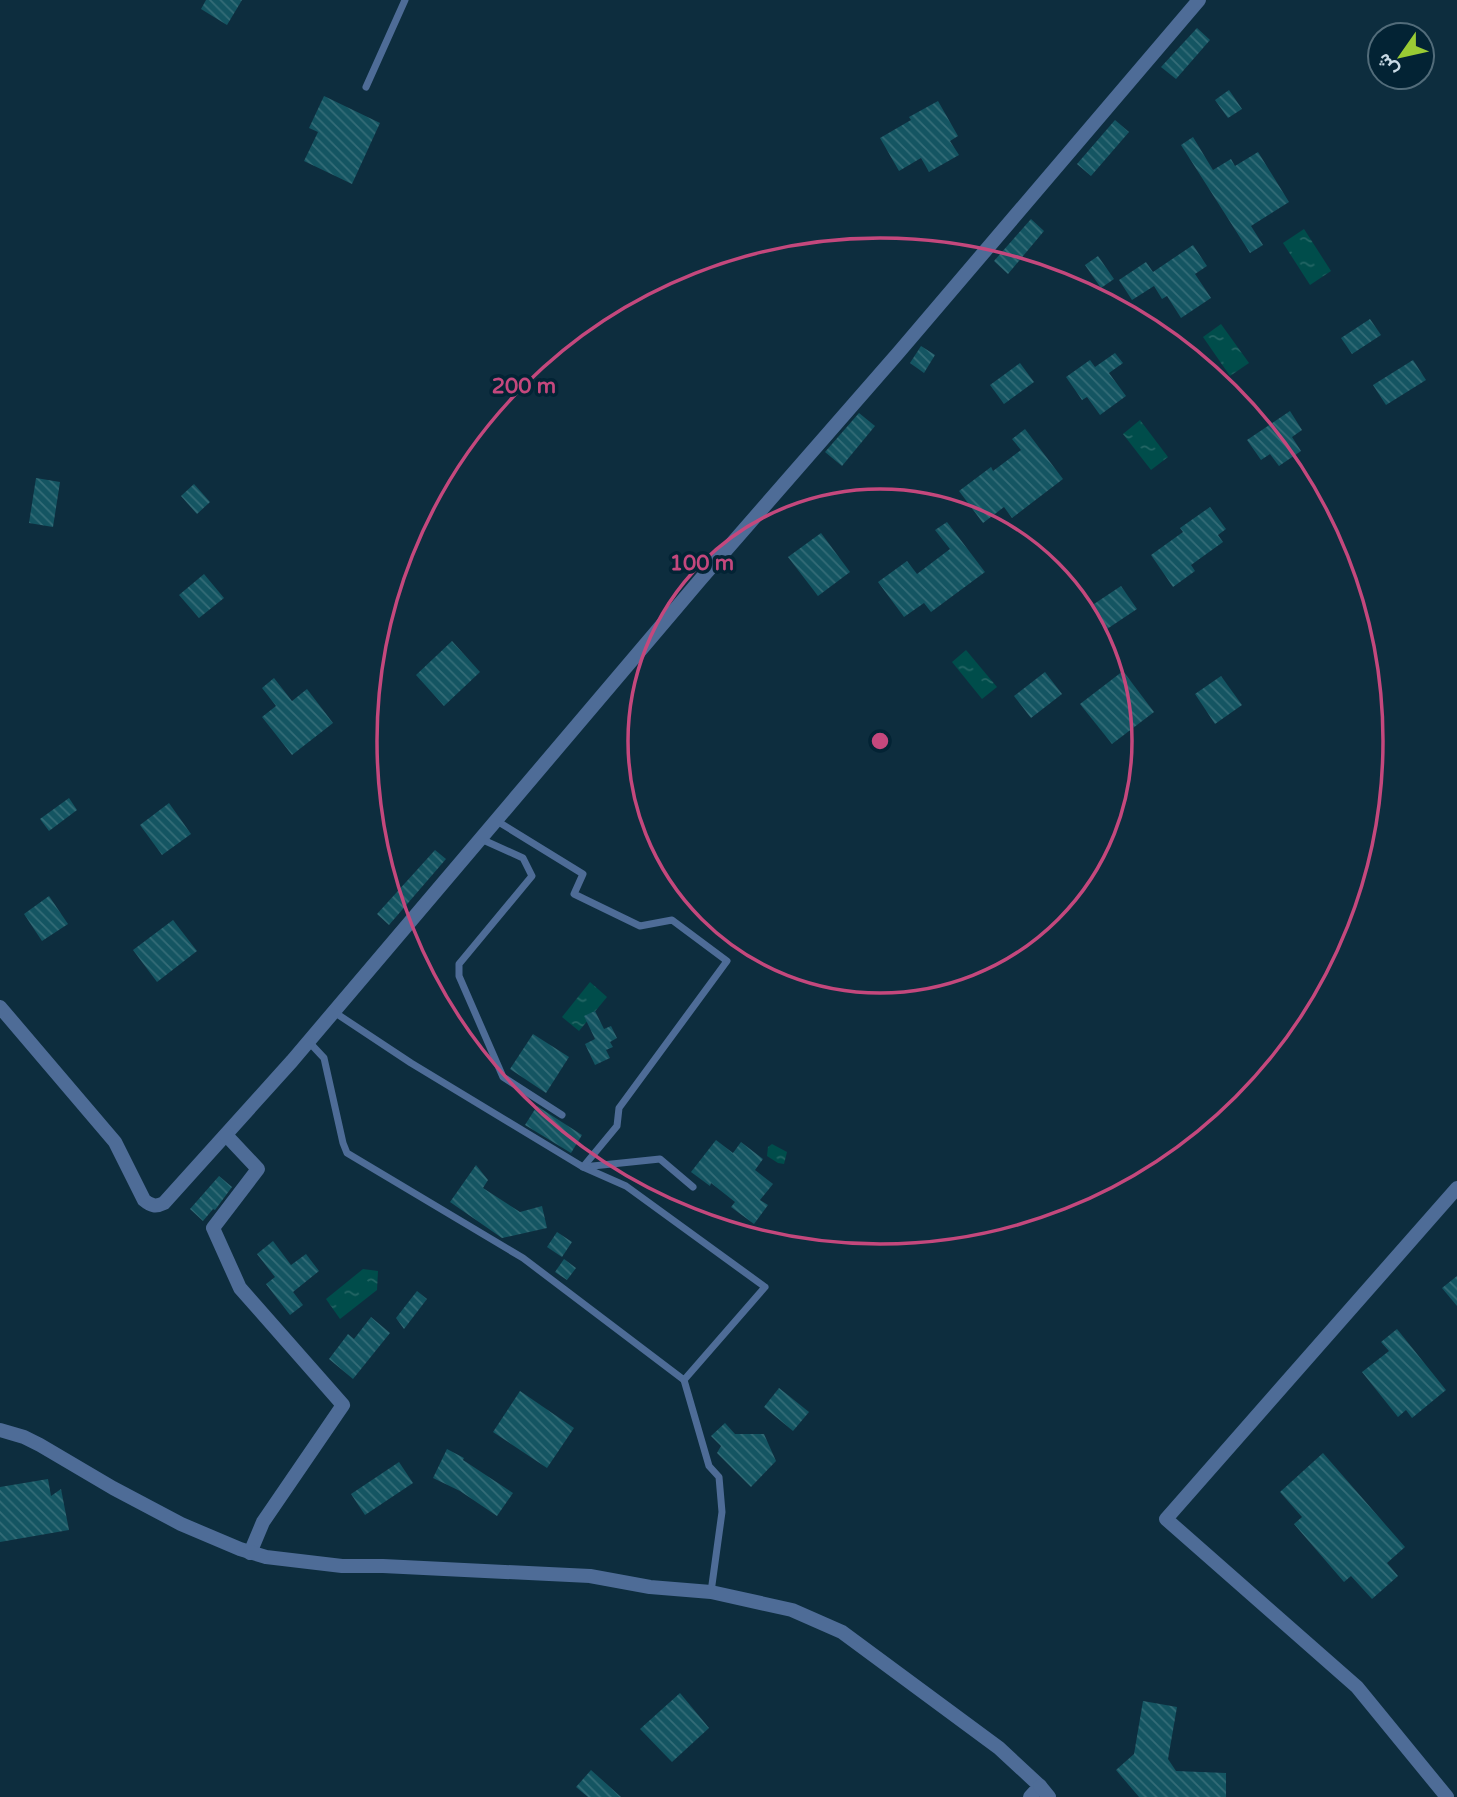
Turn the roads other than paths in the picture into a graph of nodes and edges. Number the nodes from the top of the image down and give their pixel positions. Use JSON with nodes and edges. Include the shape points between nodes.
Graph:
{"nodes":[{"id":1,"x":405,"y":0,"type":"edge"},
{"id":2,"x":1199,"y":0,"type":"edge"},
{"id":3,"x":366,"y":88,"type":"dead end"},
{"id":4,"x":497,"y":821,"type":"junction"},
{"id":5,"x":481,"y":839,"type":"junction"},
{"id":6,"x":0,"y":1007,"type":"edge"},
{"id":7,"x":334,"y":1012,"type":"junction"},
{"id":8,"x":309,"y":1041,"type":"junction"},
{"id":9,"x":562,"y":1115,"type":"dead end"},
{"id":10,"x":226,"y":1135,"type":"junction"},
{"id":11,"x":583,"y":1167,"type":"junction"},
{"id":12,"x":693,"y":1187,"type":"dead end"},
{"id":13,"x":1457,"y":1188,"type":"edge"},
{"id":14,"x":684,"y":1380,"type":"junction"},
{"id":15,"x":0,"y":1430,"type":"edge"},
{"id":16,"x":250,"y":1552,"type":"junction"},
{"id":17,"x":711,"y":1592,"type":"junction"},
{"id":18,"x":1040,"y":1793,"type":"edge"},
{"id":19,"x":1447,"y":1797,"type":"edge"}],
"edges":[{"from":1,"to":3,"type":"lane"},
{"from":2,"to":4,"type":"street"},
{"from":4,"to":5,"type":"street"},
{"from":4,"to":11,"type":"lane","via":[[583,874],[574,894],[640,926],[672,920],[727,961],[618,1108],[617,1126]]},
{"from":5,"to":7,"type":"street"},
{"from":5,"to":9,"type":"lane","via":[[523,858],[532,876],[459,964],[459,976],[503,1077]]},
{"from":6,"to":10,"type":"street","via":[[115,1142],[144,1200],[151,1205],[169,1199]]},
{"from":7,"to":8,"type":"street"},
{"from":7,"to":11,"type":"lane"},
{"from":8,"to":10,"type":"street"},
{"from":8,"to":14,"type":"lane","via":[[324,1058],[347,1153],[523,1258]]},
{"from":10,"to":16,"type":"street","via":[[258,1169],[213,1228],[240,1288],[343,1405],[262,1522]]},
{"from":11,"to":12,"type":"lane","via":[[660,1159]]},
{"from":11,"to":14,"type":"lane","via":[[625,1186],[765,1287]]},
{"from":13,"to":19,"type":"street","via":[[1167,1519],[1357,1687]]},
{"from":14,"to":17,"type":"lane","via":[[709,1466],[719,1477],[722,1512]]},
{"from":15,"to":16,"type":"street","via":[[40,1444],[181,1524]]},
{"from":16,"to":17,"type":"street","via":[[315,1564],[590,1576]]},
{"from":17,"to":18,"type":"street","via":[[792,1610],[842,1632],[999,1748]]}]}
